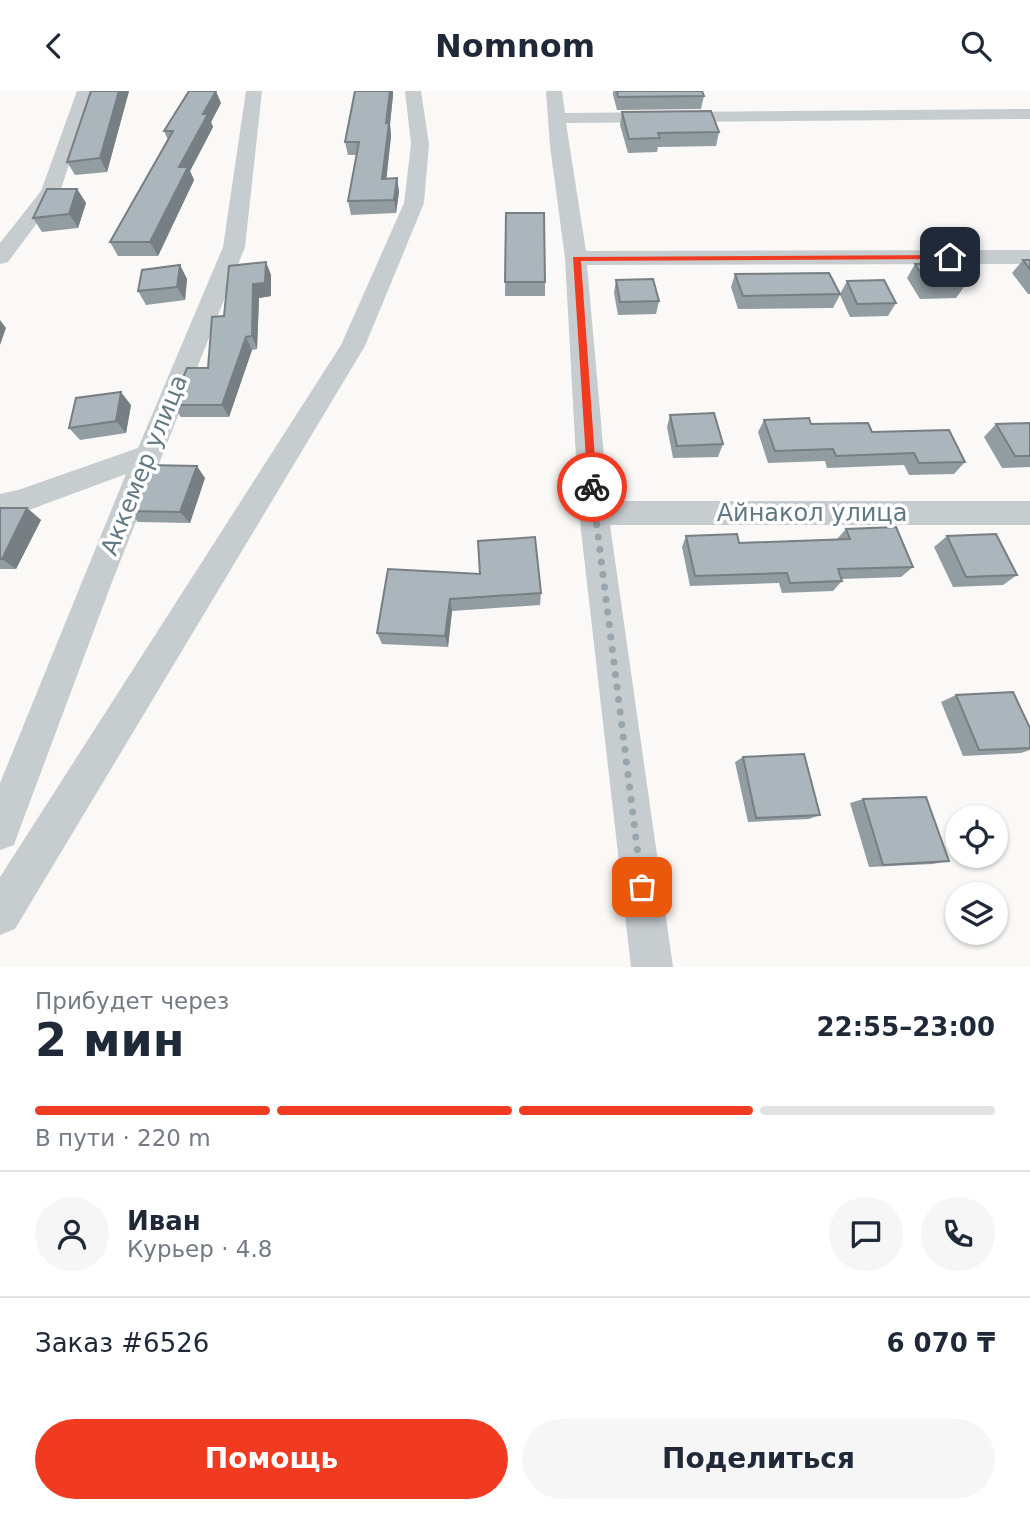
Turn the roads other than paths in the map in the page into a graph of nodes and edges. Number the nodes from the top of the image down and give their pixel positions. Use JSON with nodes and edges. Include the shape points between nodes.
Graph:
{"nodes":[{"id":1,"x":85,"y":91,"type":"edge"},
{"id":2,"x":254,"y":91,"type":"edge"},
{"id":3,"x":413,"y":91,"type":"edge"},
{"id":4,"x":555,"y":105,"type":"edge"},
{"id":5,"x":1030,"y":114,"type":"edge"},
{"id":6,"x":0,"y":257,"type":"edge"},
{"id":7,"x":1030,"y":257,"type":"edge"},
{"id":8,"x":576,"y":258,"type":"junction"},
{"id":9,"x":148,"y":456,"type":"junction"},
{"id":10,"x":0,"y":506,"type":"edge"},
{"id":11,"x":594,"y":513,"type":"junction"},
{"id":12,"x":1030,"y":513,"type":"edge"},
{"id":13,"x":0,"y":831,"type":"edge"},
{"id":14,"x":0,"y":914,"type":"edge"},
{"id":15,"x":652,"y":967,"type":"edge"}],
"edges":[{"from":1,"to":6,"type":"street","via":[[50,192]]},
{"from":2,"to":9,"type":"street","name":"Аккемер улица","via":[[234,247]]},
{"from":3,"to":14,"type":"street","via":[[420,144],[414,203],[353,346]]},
{"from":4,"to":5,"type":"street"},
{"from":4,"to":8,"type":"street"},
{"from":7,"to":8,"type":"street"},
{"from":8,"to":11,"type":"street"},
{"from":9,"to":10,"type":"street"},
{"from":9,"to":13,"type":"street","name":"Аккемер улица"},
{"from":11,"to":12,"type":"street","name":"Айнакол улица"},
{"from":11,"to":15,"type":"street"}]}
